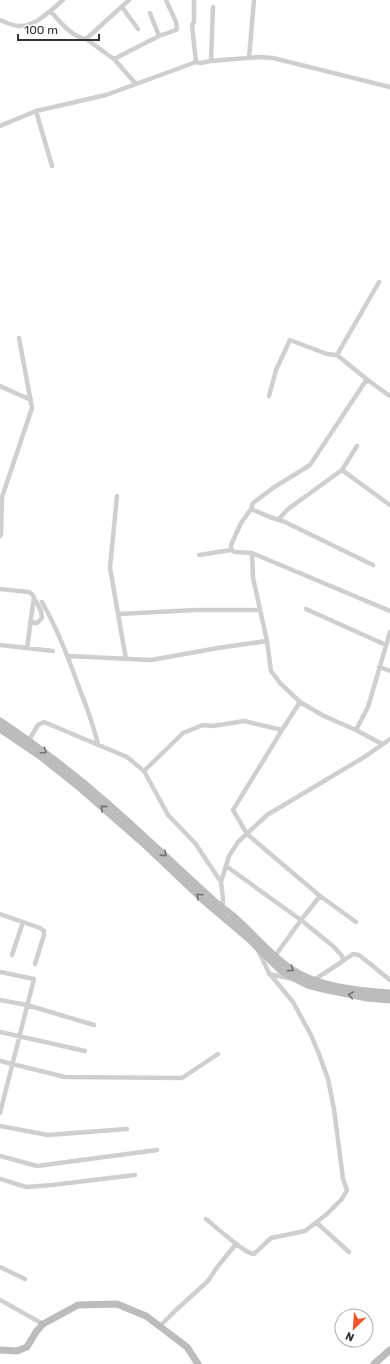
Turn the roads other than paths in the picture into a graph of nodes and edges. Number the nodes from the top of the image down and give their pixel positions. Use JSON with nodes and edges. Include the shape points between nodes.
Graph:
{"nodes":[{"id":1,"x":62,"y":0,"type":"edge"},
{"id":2,"x":129,"y":0,"type":"edge"},
{"id":3,"x":166,"y":0,"type":"edge"},
{"id":4,"x":194,"y":0,"type":"edge"},
{"id":5,"x":254,"y":0,"type":"edge"},
{"id":6,"x":122,"y":7,"type":"junction"},
{"id":7,"x":213,"y":8,"type":"dead end"},
{"id":8,"x":50,"y":11,"type":"junction"},
{"id":9,"x":150,"y":13,"type":"dead end"},
{"id":10,"x":0,"y":20,"type":"edge"},
{"id":11,"x":138,"y":29,"type":"dead end"},
{"id":12,"x":159,"y":36,"type":"junction"},
{"id":13,"x":86,"y":39,"type":"junction"},
{"id":14,"x":249,"y":58,"type":"junction"},
{"id":15,"x":114,"y":59,"type":"junction"},
{"id":16,"x":211,"y":61,"type":"junction"},
{"id":17,"x":196,"y":62,"type":"junction"},
{"id":18,"x":136,"y":84,"type":"junction"},
{"id":19,"x":390,"y":87,"type":"edge"},
{"id":20,"x":36,"y":111,"type":"junction"},
{"id":21,"x":0,"y":126,"type":"edge"},
{"id":22,"x":52,"y":166,"type":"dead end"},
{"id":23,"x":380,"y":282,"type":"dead end"},
{"id":24,"x":19,"y":338,"type":"dead end"},
{"id":25,"x":337,"y":355,"type":"junction"},
{"id":26,"x":368,"y":381,"type":"junction"},
{"id":27,"x":0,"y":386,"type":"edge"},
{"id":28,"x":270,"y":396,"type":"dead end"},
{"id":29,"x":390,"y":396,"type":"edge"},
{"id":30,"x":31,"y":400,"type":"junction"},
{"id":31,"x":357,"y":446,"type":"dead end"},
{"id":32,"x":342,"y":470,"type":"junction"},
{"id":33,"x":117,"y":496,"type":"dead end"},
{"id":34,"x":390,"y":505,"type":"edge"},
{"id":35,"x":251,"y":509,"type":"junction"},
{"id":36,"x":279,"y":520,"type":"junction"},
{"id":37,"x":0,"y":536,"type":"edge"},
{"id":38,"x":231,"y":550,"type":"junction"},
{"id":39,"x":252,"y":553,"type":"junction"},
{"id":40,"x":199,"y":555,"type":"dead end"},
{"id":41,"x":373,"y":565,"type":"dead end"},
{"id":42,"x":0,"y":589,"type":"edge"},
{"id":43,"x":36,"y":601,"type":"dead end"},
{"id":44,"x":42,"y":602,"type":"dead end"},
{"id":45,"x":306,"y":609,"type":"dead end"},
{"id":46,"x":259,"y":610,"type":"junction"},
{"id":47,"x":390,"y":611,"type":"edge"},
{"id":48,"x":119,"y":614,"type":"junction"},
{"id":49,"x":30,"y":622,"type":"junction"},
{"id":50,"x":390,"y":632,"type":"edge"},
{"id":51,"x":267,"y":641,"type":"junction"},
{"id":52,"x":386,"y":645,"type":"junction"},
{"id":53,"x":0,"y":646,"type":"edge"},
{"id":54,"x":27,"y":648,"type":"junction"},
{"id":55,"x":53,"y":651,"type":"dead end"},
{"id":56,"x":68,"y":656,"type":"junction"},
{"id":57,"x":126,"y":659,"type":"junction"},
{"id":58,"x":379,"y":667,"type":"junction"},
{"id":59,"x":390,"y":670,"type":"edge"},
{"id":60,"x":300,"y":702,"type":"junction"},
{"id":61,"x":0,"y":721,"type":"edge"},
{"id":62,"x":0,"y":729,"type":"edge"},
{"id":63,"x":282,"y":730,"type":"junction"},
{"id":64,"x":356,"y":730,"type":"junction"},
{"id":65,"x":16,"y":736,"type":"junction"},
{"id":66,"x":390,"y":739,"type":"edge"},
{"id":67,"x":29,"y":740,"type":"junction"},
{"id":68,"x":382,"y":744,"type":"junction"},
{"id":69,"x":98,"y":745,"type":"junction"},
{"id":70,"x":144,"y":771,"type":"junction"},
{"id":71,"x":247,"y":834,"type":"junction"},
{"id":72,"x":226,"y":866,"type":"junction"},
{"id":73,"x":221,"y":882,"type":"junction"},
{"id":74,"x":320,"y":896,"type":"junction"},
{"id":75,"x":221,"y":911,"type":"junction"},
{"id":76,"x":0,"y":914,"type":"edge"},
{"id":77,"x":301,"y":920,"type":"junction"},
{"id":78,"x":23,"y":922,"type":"junction"},
{"id":79,"x":356,"y":922,"type":"dead end"},
{"id":80,"x":241,"y":927,"type":"junction"},
{"id":81,"x":255,"y":945,"type":"junction"},
{"id":82,"x":12,"y":955,"type":"dead end"},
{"id":83,"x":275,"y":956,"type":"junction"},
{"id":84,"x":343,"y":961,"type":"junction"},
{"id":85,"x":35,"y":964,"type":"dead end"},
{"id":86,"x":0,"y":972,"type":"edge"},
{"id":87,"x":269,"y":974,"type":"junction"},
{"id":88,"x":295,"y":979,"type":"junction"},
{"id":89,"x":314,"y":980,"type":"junction"},
{"id":90,"x":390,"y":980,"type":"edge"},
{"id":91,"x":390,"y":993,"type":"edge"},
{"id":92,"x":0,"y":1000,"type":"edge"},
{"id":93,"x":390,"y":1000,"type":"edge"},
{"id":94,"x":28,"y":1005,"type":"junction"},
{"id":95,"x":94,"y":1025,"type":"dead end"},
{"id":96,"x":0,"y":1032,"type":"edge"},
{"id":97,"x":19,"y":1036,"type":"junction"},
{"id":98,"x":85,"y":1051,"type":"dead end"},
{"id":99,"x":218,"y":1054,"type":"dead end"},
{"id":100,"x":0,"y":1061,"type":"edge"},
{"id":101,"x":13,"y":1064,"type":"junction"},
{"id":102,"x":0,"y":1113,"type":"edge"},
{"id":103,"x":0,"y":1126,"type":"edge"},
{"id":104,"x":127,"y":1129,"type":"dead end"},
{"id":105,"x":157,"y":1150,"type":"dead end"},
{"id":106,"x":0,"y":1156,"type":"edge"},
{"id":107,"x":135,"y":1174,"type":"dead end"},
{"id":108,"x":0,"y":1179,"type":"edge"},
{"id":109,"x":206,"y":1219,"type":"dead end"},
{"id":110,"x":317,"y":1223,"type":"junction"},
{"id":111,"x":236,"y":1244,"type":"junction"},
{"id":112,"x":349,"y":1252,"type":"dead end"},
{"id":113,"x":0,"y":1267,"type":"edge"},
{"id":114,"x":25,"y":1279,"type":"dead end"},
{"id":115,"x":0,"y":1300,"type":"edge"},
{"id":116,"x":43,"y":1324,"type":"junction"},
{"id":117,"x":160,"y":1326,"type":"junction"},
{"id":118,"x":3,"y":1350,"type":"edge"},
{"id":119,"x":390,"y":1350,"type":"edge"},
{"id":120,"x":0,"y":1356,"type":"edge"},
{"id":121,"x":198,"y":1364,"type":"edge"},
{"id":122,"x":374,"y":1364,"type":"edge"}],
"edges":[{"from":1,"to":8,"type":"street"},
{"from":2,"to":6,"type":"street"},
{"from":3,"to":12,"type":"street","via":[[177,28]]},
{"from":4,"to":17,"type":"street","via":[[192,25]]},
{"from":5,"to":14,"type":"street"},
{"from":6,"to":11,"type":"street"},
{"from":6,"to":13,"type":"street"},
{"from":7,"to":16,"type":"street"},
{"from":8,"to":10,"type":"street","via":[[30,25],[18,26]]},
{"from":8,"to":13,"type":"street","via":[[68,29]]},
{"from":9,"to":12,"type":"street"},
{"from":12,"to":15,"type":"street"},
{"from":13,"to":15,"type":"street"},
{"from":14,"to":16,"type":"street"},
{"from":14,"to":19,"type":"street","via":[[273,58]]},
{"from":15,"to":18,"type":"street"},
{"from":16,"to":17,"type":"street"},
{"from":17,"to":18,"type":"street"},
{"from":18,"to":20,"type":"street"},
{"from":20,"to":21,"type":"street"},
{"from":20,"to":22,"type":"street"},
{"from":23,"to":25,"type":"street"},
{"from":24,"to":30,"type":"street"},
{"from":25,"to":26,"type":"street"},
{"from":25,"to":28,"type":"street","via":[[327,354],[290,340],[276,370]]},
{"from":26,"to":29,"type":"street"},
{"from":26,"to":35,"type":"street","via":[[364,382],[310,465],[273,488],[254,503]]},
{"from":27,"to":30,"type":"street"},
{"from":30,"to":37,"type":"street","via":[[32,408],[2,497]]},
{"from":31,"to":32,"type":"street"},
{"from":32,"to":34,"type":"street"},
{"from":32,"to":36,"type":"street","via":[[288,509]]},
{"from":33,"to":48,"type":"street","via":[[110,568]]},
{"from":35,"to":36,"type":"street"},
{"from":35,"to":38,"type":"street","via":[[241,523]]},
{"from":36,"to":41,"type":"street"},
{"from":38,"to":39,"type":"street"},
{"from":38,"to":40,"type":"street"},
{"from":39,"to":46,"type":"street","via":[[252,578]]},
{"from":39,"to":47,"type":"street"},
{"from":42,"to":49,"type":"street","via":[[32,594],[34,597]]},
{"from":43,"to":49,"type":"street","via":[[42,618],[37,622]]},
{"from":44,"to":56,"type":"street"},
{"from":45,"to":52,"type":"street"},
{"from":46,"to":48,"type":"street"},
{"from":46,"to":51,"type":"street"},
{"from":48,"to":57,"type":"street"},
{"from":49,"to":54,"type":"street"},
{"from":50,"to":52,"type":"street"},
{"from":51,"to":57,"type":"street","via":[[151,660]]},
{"from":51,"to":60,"type":"street","via":[[271,671]]},
{"from":52,"to":58,"type":"street"},
{"from":53,"to":54,"type":"street"},
{"from":54,"to":55,"type":"street"},
{"from":56,"to":57,"type":"street"},
{"from":56,"to":69,"type":"street"},
{"from":58,"to":59,"type":"street"},
{"from":58,"to":64,"type":"street","via":[[368,707]]},
{"from":60,"to":63,"type":"street"},
{"from":60,"to":64,"type":"street"},
{"from":61,"to":65,"type":"main road"},
{"from":62,"to":65,"type":"main road"},
{"from":63,"to":70,"type":"street","via":[[244,721],[203,725],[183,733]]},
{"from":63,"to":71,"type":"street","via":[[233,810]]},
{"from":64,"to":68,"type":"street"},
{"from":65,"to":67,"type":"main road"},
{"from":75,"to":65,"type":"main road","one_way":true,"via":[[203,900],[143,843]]},
{"from":66,"to":68,"type":"street"},
{"from":67,"to":69,"type":"street","via":[[38,725],[44,722]]},
{"from":67,"to":75,"type":"main road","one_way":true,"via":[[107,802]]},
{"from":68,"to":71,"type":"street","via":[[267,816]]},
{"from":69,"to":70,"type":"street","via":[[127,757]]},
{"from":70,"to":73,"type":"street","via":[[168,815],[195,843]]},
{"from":71,"to":72,"type":"street","via":[[238,842]]},
{"from":71,"to":74,"type":"street"},
{"from":72,"to":73,"type":"street"},
{"from":72,"to":77,"type":"street"},
{"from":73,"to":75,"type":"street"},
{"from":74,"to":77,"type":"street"},
{"from":74,"to":79,"type":"street"},
{"from":75,"to":80,"type":"main road"},
{"from":76,"to":78,"type":"street"},
{"from":77,"to":83,"type":"street"},
{"from":77,"to":84,"type":"street","via":[[334,947]]},
{"from":78,"to":82,"type":"street"},
{"from":78,"to":85,"type":"street","via":[[44,931]]},
{"from":80,"to":81,"type":"main road"},
{"from":80,"to":83,"type":"main road"},
{"from":81,"to":87,"type":"street"},
{"from":81,"to":88,"type":"main road","via":[[280,970]]},
{"from":83,"to":89,"type":"main road","one_way":true,"via":[[291,969]]},
{"from":84,"to":89,"type":"street"},
{"from":84,"to":90,"type":"street","via":[[353,954],[359,955]]},
{"from":86,"to":94,"type":"street","via":[[34,979]]},
{"from":87,"to":88,"type":"street"},
{"from":87,"to":110,"type":"street","via":[[293,1002],[312,1035],[328,1079],[334,1109],[346,1190],[342,1199]]},
{"from":93,"to":88,"type":"main road","one_way":true,"via":[[347,995]]},
{"from":89,"to":91,"type":"main road","via":[[352,989]]},
{"from":92,"to":94,"type":"street"},
{"from":94,"to":95,"type":"street"},
{"from":94,"to":97,"type":"street"},
{"from":96,"to":97,"type":"street"},
{"from":97,"to":98,"type":"street"},
{"from":97,"to":101,"type":"street"},
{"from":99,"to":101,"type":"street","via":[[182,1078],[65,1077]]},
{"from":100,"to":101,"type":"street"},
{"from":101,"to":102,"type":"street"},
{"from":103,"to":104,"type":"street","via":[[48,1136]]},
{"from":105,"to":106,"type":"street","via":[[37,1166]]},
{"from":107,"to":108,"type":"street","via":[[26,1186]]},
{"from":109,"to":111,"type":"street"},
{"from":110,"to":111,"type":"street","via":[[305,1231],[271,1238],[254,1254],[248,1253]]},
{"from":110,"to":112,"type":"street"},
{"from":111,"to":117,"type":"street","via":[[208,1281]]},
{"from":113,"to":114,"type":"street"},
{"from":115,"to":116,"type":"street"},
{"from":116,"to":117,"type":"main road","via":[[78,1305],[116,1304],[146,1316]]},
{"from":116,"to":118,"type":"main road","via":[[27,1347],[17,1351]]},
{"from":117,"to":121,"type":"main road","via":[[188,1347]]},
{"from":118,"to":120,"type":"street"},
{"from":119,"to":122,"type":"main road"}]}
